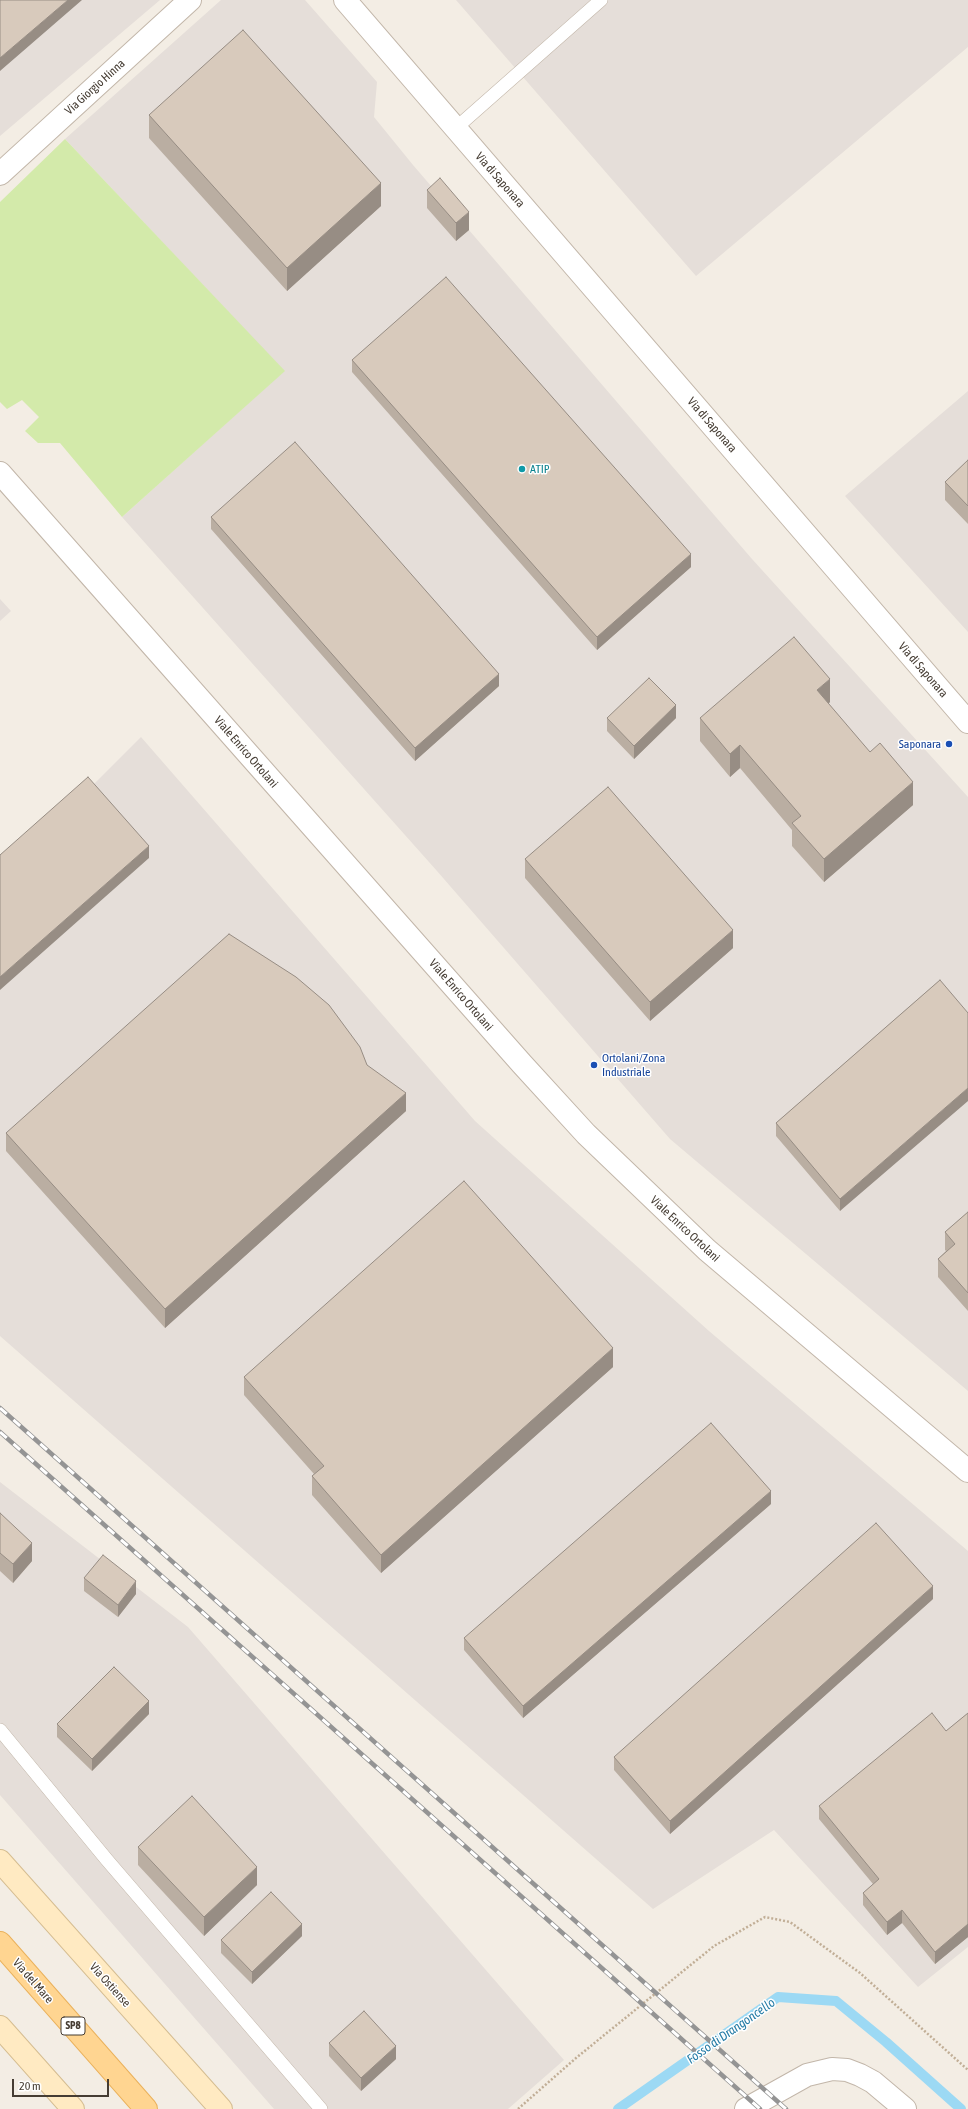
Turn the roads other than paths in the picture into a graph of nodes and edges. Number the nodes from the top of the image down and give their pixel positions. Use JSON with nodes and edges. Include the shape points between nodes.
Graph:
{"nodes":[{"id":1,"x":190,"y":0,"type":"edge"},
{"id":2,"x":345,"y":0,"type":"edge"},
{"id":3,"x":600,"y":0,"type":"edge"},
{"id":4,"x":456,"y":128,"type":"junction"},
{"id":5,"x":0,"y":174,"type":"edge"},
{"id":6,"x":0,"y":473,"type":"edge"},
{"id":7,"x":968,"y":722,"type":"edge"},
{"id":8,"x":968,"y":1471,"type":"edge"},
{"id":9,"x":0,"y":1730,"type":"edge"},
{"id":10,"x":0,"y":1861,"type":"edge"},
{"id":11,"x":0,"y":1943,"type":"edge"},
{"id":12,"x":0,"y":2027,"type":"edge"},
{"id":13,"x":73,"y":2109,"type":"edge"},
{"id":14,"x":146,"y":2109,"type":"edge"},
{"id":15,"x":221,"y":2109,"type":"edge"},
{"id":16,"x":321,"y":2109,"type":"edge"},
{"id":17,"x":746,"y":2109,"type":"edge"},
{"id":18,"x":905,"y":2109,"type":"edge"}],
"edges":[{"from":1,"to":5,"type":"street","name":"Via Giorgio Hinna"},
{"from":2,"to":4,"type":"street","name":"Via di Saponara"},
{"from":3,"to":4,"type":"lane"},
{"from":4,"to":7,"type":"street","name":"Via di Saponara"},
{"from":6,"to":8,"type":"street","name":"Viale Enrico Ortolani","via":[[586,1134],[706,1250]]},
{"from":9,"to":16,"type":"lane","via":[[107,1860]]},
{"from":10,"to":15,"type":"main road","name":"Via Ostiense"},
{"from":11,"to":14,"type":"main road","name":"Via del Mare","number":"SP8"},
{"from":12,"to":13,"type":"main road"},
{"from":17,"to":18,"type":"street","via":[[807,2075],[832,2069],[847,2070],[873,2082]]}]}
